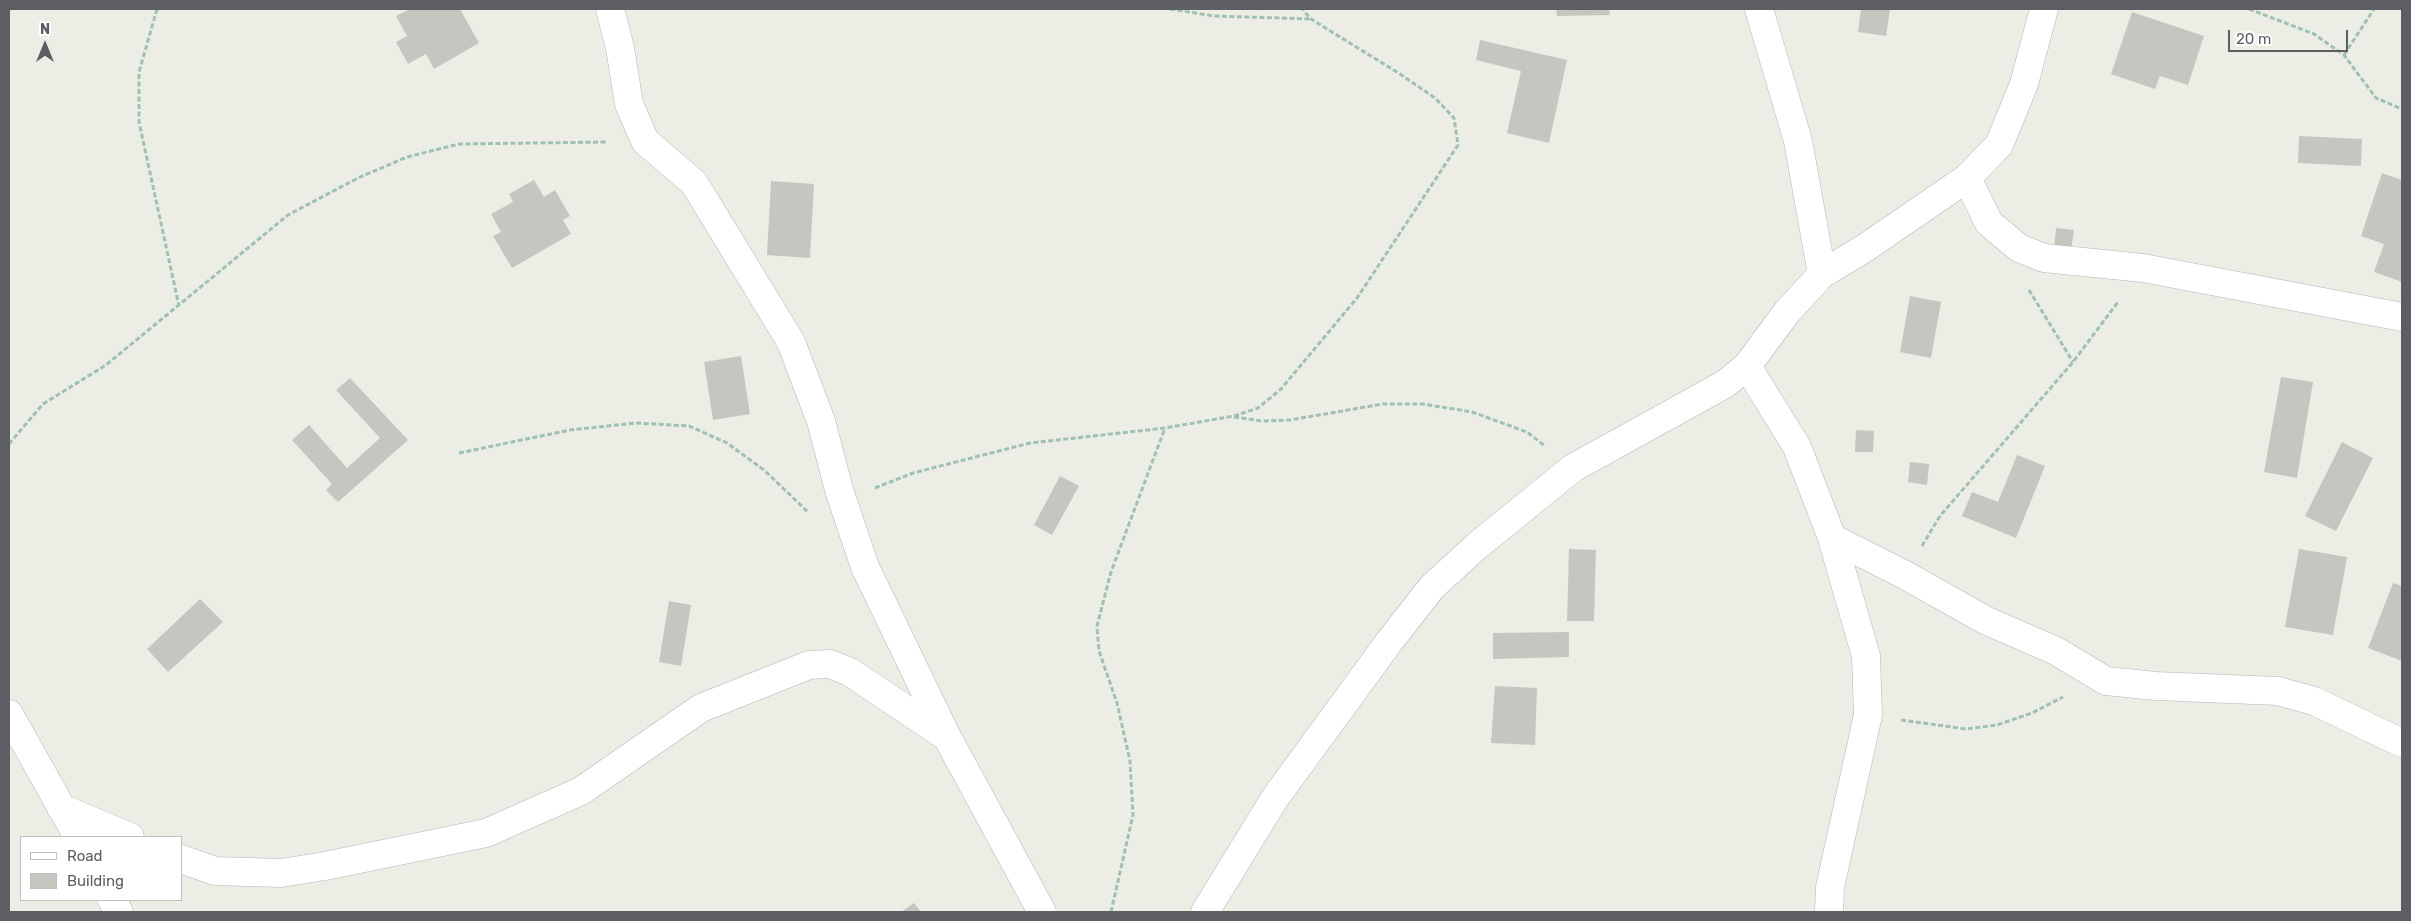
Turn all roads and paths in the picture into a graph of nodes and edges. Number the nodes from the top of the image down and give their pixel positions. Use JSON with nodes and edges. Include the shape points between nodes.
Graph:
{"nodes":[{"id":1,"x":157,"y":9,"type":"edge"},
{"id":2,"x":610,"y":9,"type":"edge"},
{"id":3,"x":1170,"y":9,"type":"edge"},
{"id":4,"x":1302,"y":9,"type":"edge"},
{"id":5,"x":2044,"y":9,"type":"edge"},
{"id":6,"x":2249,"y":9,"type":"edge"},
{"id":7,"x":2374,"y":9,"type":"edge"},
{"id":8,"x":1761,"y":10,"type":"edge"},
{"id":9,"x":1311,"y":19,"type":"junction"},
{"id":10,"x":2344,"y":55,"type":"junction"},
{"id":11,"x":2402,"y":109,"type":"edge"},
{"id":12,"x":644,"y":141,"type":"junction"},
{"id":13,"x":1967,"y":178,"type":"junction"},
{"id":14,"x":2142,"y":268,"type":"junction"},
{"id":15,"x":1822,"y":274,"type":"junction"},
{"id":16,"x":179,"y":306,"type":"junction"},
{"id":17,"x":2402,"y":317,"type":"edge"},
{"id":18,"x":1747,"y":366,"type":"junction"},
{"id":19,"x":1234,"y":416,"type":"junction"},
{"id":20,"x":1166,"y":428,"type":"junction"},
{"id":21,"x":9,"y":444,"type":"edge"},
{"id":22,"x":459,"y":453,"type":"dead end"},
{"id":23,"x":1573,"y":468,"type":"junction"},
{"id":24,"x":844,"y":500,"type":"junction"},
{"id":25,"x":815,"y":519,"type":"dead end"},
{"id":26,"x":1832,"y":538,"type":"junction"},
{"id":27,"x":1905,"y":574,"type":"junction"},
{"id":28,"x":2106,"y":681,"type":"junction"},
{"id":29,"x":9,"y":714,"type":"edge"},
{"id":30,"x":1868,"y":715,"type":"junction"},
{"id":31,"x":947,"y":737,"type":"junction"},
{"id":32,"x":2402,"y":743,"type":"edge"},
{"id":33,"x":61,"y":808,"type":"junction"},
{"id":34,"x":77,"y":836,"type":"edge"},
{"id":35,"x":128,"y":836,"type":"edge"},
{"id":36,"x":182,"y":859,"type":"edge"},
{"id":37,"x":113,"y":901,"type":"edge"},
{"id":38,"x":119,"y":912,"type":"edge"},
{"id":39,"x":1042,"y":912,"type":"edge"},
{"id":40,"x":1111,"y":912,"type":"edge"},
{"id":41,"x":1205,"y":912,"type":"edge"},
{"id":42,"x":1829,"y":912,"type":"edge"}],
"edges":[{"from":1,"to":16,"type":"path","via":[[139,72],[139,122]]},
{"from":2,"to":12,"type":"street","via":[[629,104]]},
{"from":3,"to":9,"type":"path","via":[[1214,16]]},
{"from":4,"to":9,"type":"path"},
{"from":5,"to":13,"type":"street","via":[[2024,84],[1999,145]]},
{"from":6,"to":10,"type":"path","via":[[2314,34]]},
{"from":7,"to":10,"type":"path"},
{"from":8,"to":15,"type":"street","via":[[1798,141]]},
{"from":9,"to":19,"type":"path","via":[[1435,98],[1454,118],[1458,145],[1357,298],[1280,389],[1258,408]]},
{"from":10,"to":11,"type":"path","via":[[2376,98]]},
{"from":12,"to":16,"type":"path","via":[[459,144],[407,157],[358,178],[288,215]]},
{"from":12,"to":24,"type":"street","via":[[694,183],[791,342],[821,421]]},
{"from":13,"to":14,"type":"street","via":[[1989,223],[2020,248],[2044,258]]},
{"from":13,"to":15,"type":"street"},
{"from":14,"to":17,"type":"street"},
{"from":14,"to":27,"type":"path","via":[[2073,362],[1940,516]]},
{"from":15,"to":18,"type":"street","via":[[1787,312]]},
{"from":16,"to":21,"type":"path","via":[[106,365],[43,404]]},
{"from":18,"to":23,"type":"street","via":[[1725,384]]},
{"from":18,"to":26,"type":"street","via":[[1798,447]]},
{"from":19,"to":20,"type":"path"},
{"from":19,"to":23,"type":"path","via":[[1262,421],[1290,420],[1384,404],[1423,404],[1472,412],[1527,432]]},
{"from":20,"to":24,"type":"path","via":[[1030,443],[913,473]]},
{"from":20,"to":40,"type":"path","via":[[1114,563],[1097,626],[1099,651],[1117,702],[1130,770],[1133,814]]},
{"from":22,"to":25,"type":"path","via":[[570,430],[636,423],[689,426],[728,443],[764,470]]},
{"from":23,"to":41,"type":"street","via":[[1432,587],[1275,798]]},
{"from":24,"to":31,"type":"street","via":[[864,567]]},
{"from":26,"to":27,"type":"street"},
{"from":26,"to":30,"type":"street","via":[[1866,656]]},
{"from":27,"to":28,"type":"street","via":[[1985,620],[2056,650]]},
{"from":28,"to":30,"type":"path","via":[[1997,725],[1966,729]]},
{"from":28,"to":32,"type":"street","via":[[2278,690],[2314,701]]},
{"from":29,"to":33,"type":"street"},
{"from":30,"to":42,"type":"street","via":[[1830,887]]},
{"from":31,"to":36,"type":"street","via":[[850,672],[830,664],[809,665],[701,708],[581,791],[486,832],[325,866],[281,872],[214,871]]},
{"from":31,"to":39,"type":"street"},
{"from":33,"to":34,"type":"street"},
{"from":33,"to":35,"type":"street"},
{"from":37,"to":38,"type":"street"}]}
